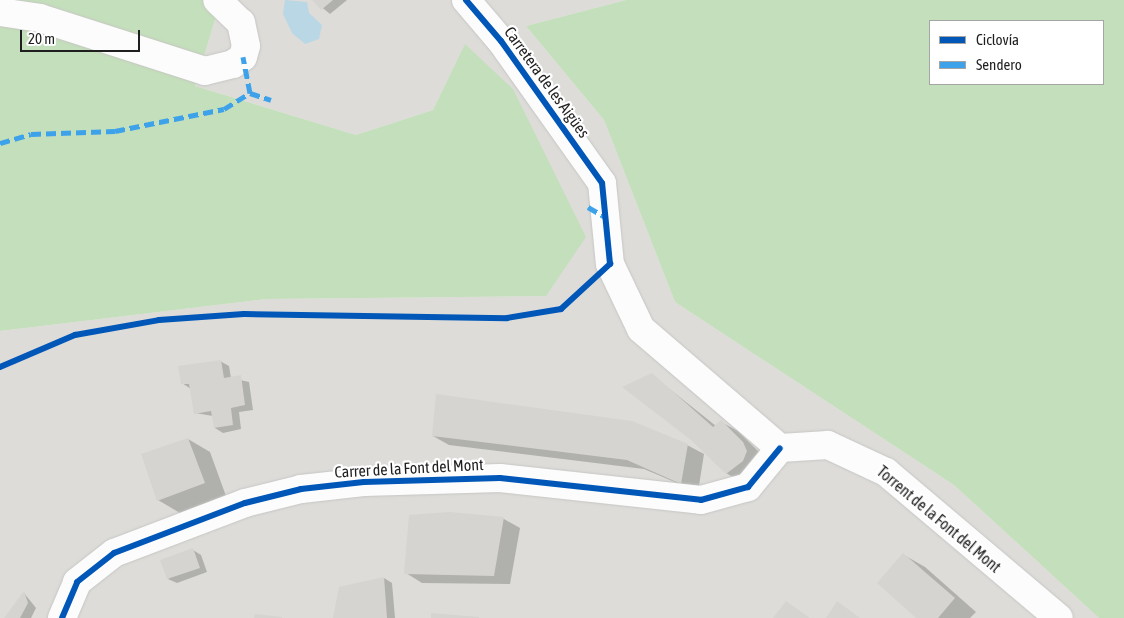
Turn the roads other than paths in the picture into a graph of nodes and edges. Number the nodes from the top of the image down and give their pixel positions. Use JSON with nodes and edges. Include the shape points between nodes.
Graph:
{"nodes":[{"id":1,"x":217,"y":0,"type":"edge"},
{"id":2,"x":466,"y":0,"type":"edge"},
{"id":3,"x":0,"y":12,"type":"edge"},
{"id":4,"x":780,"y":448,"type":"junction"},
{"id":5,"x":62,"y":618,"type":"edge"},
{"id":6,"x":1059,"y":618,"type":"edge"}],
"edges":[{"from":1,"to":3,"type":"street","via":[[241,23],[246,46],[243,57],[220,70],[189,68],[40,18]]},
{"from":2,"to":4,"type":"street","name":"Carretera de les Aigües","via":[[501,41],[602,183],[610,264],[641,329]]},
{"from":4,"to":5,"type":"street","name":"Carrer de la Font del Mont","via":[[748,487],[701,500],[500,478],[373,481],[301,489],[245,503],[114,553],[78,582]]},
{"from":4,"to":6,"type":"street","name":"Torrent de la Font del Mont","via":[[828,445],[886,472]]}]}
